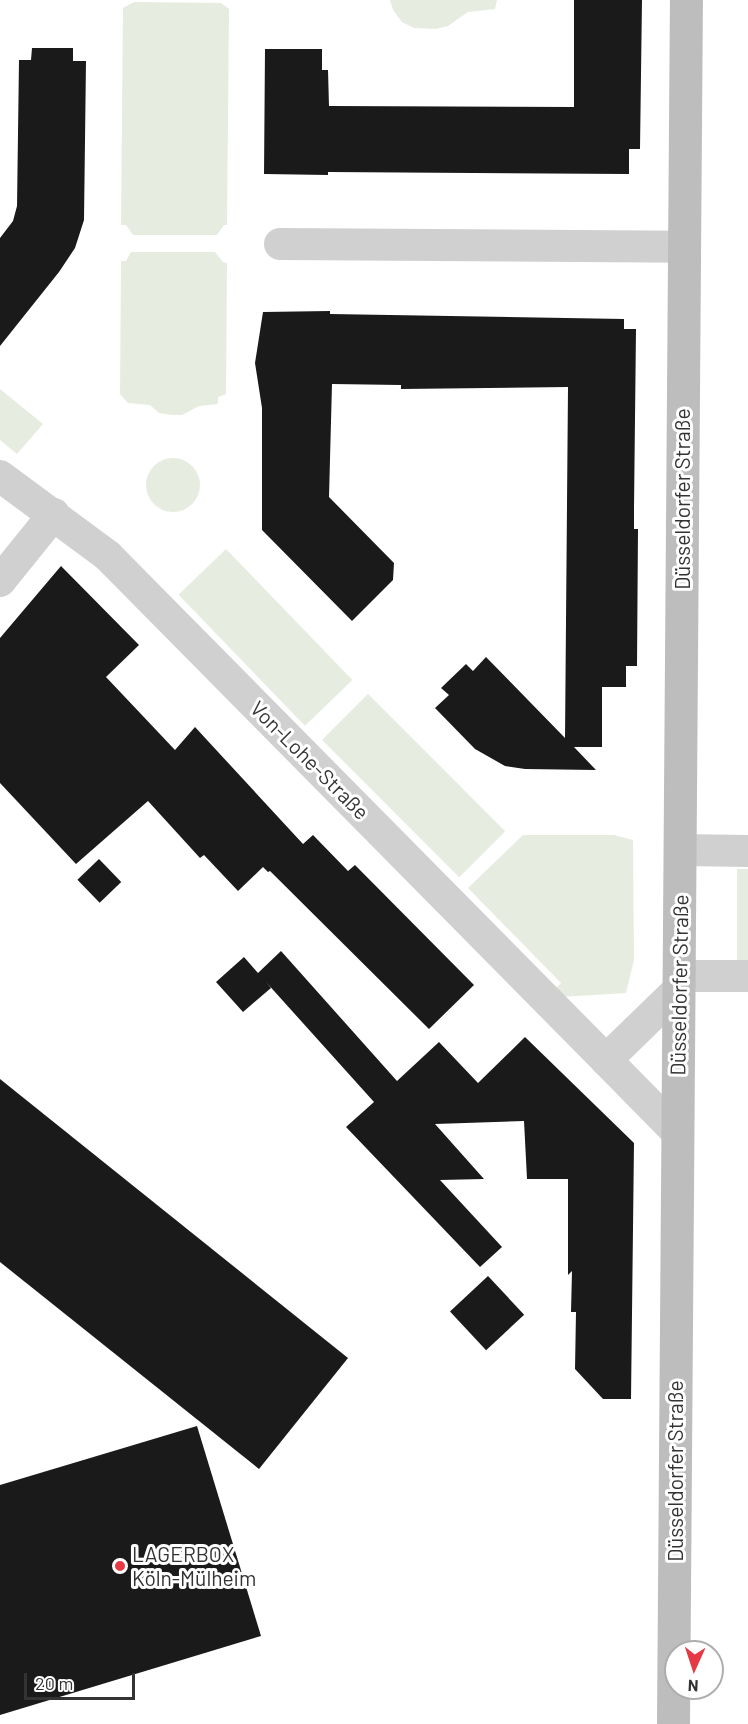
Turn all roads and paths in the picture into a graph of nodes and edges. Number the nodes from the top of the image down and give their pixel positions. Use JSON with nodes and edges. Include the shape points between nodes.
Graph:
{"nodes":[{"id":1,"x":686,"y":0,"type":"edge"},
{"id":2,"x":280,"y":244,"type":"dead end"},
{"id":3,"x":684,"y":247,"type":"junction"},
{"id":4,"x":0,"y":476,"type":"edge"},
{"id":5,"x":54,"y":514,"type":"junction"},
{"id":6,"x":0,"y":581,"type":"edge"},
{"id":7,"x":680,"y":850,"type":"junction"},
{"id":8,"x":748,"y":851,"type":"edge"},
{"id":9,"x":748,"y":976,"type":"edge"},
{"id":10,"x":679,"y":982,"type":"junction"},
{"id":11,"x":606,"y":1060,"type":"junction"},
{"id":12,"x":677,"y":1131,"type":"junction"},
{"id":13,"x":673,"y":1724,"type":"edge"}],
"edges":[{"from":1,"to":3,"type":"street","name":"Düsseldorfer Straße"},
{"from":2,"to":3,"type":"street"},
{"from":3,"to":7,"type":"street","name":"Düsseldorfer Straße"},
{"from":4,"to":5,"type":"street","name":"Von-Lohe-Straße"},
{"from":5,"to":6,"type":"street"},
{"from":5,"to":11,"type":"street","name":"Von-Lohe-Straße","via":[[116,564]]},
{"from":7,"to":8,"type":"street"},
{"from":7,"to":10,"type":"street","name":"Düsseldorfer Straße"},
{"from":9,"to":10,"type":"street"},
{"from":10,"to":11,"type":"street"},
{"from":10,"to":12,"type":"street","name":"Düsseldorfer Straße"},
{"from":11,"to":12,"type":"street","name":"Von-Lohe-Straße"},
{"from":12,"to":13,"type":"street","name":"Düsseldorfer Straße"}]}
